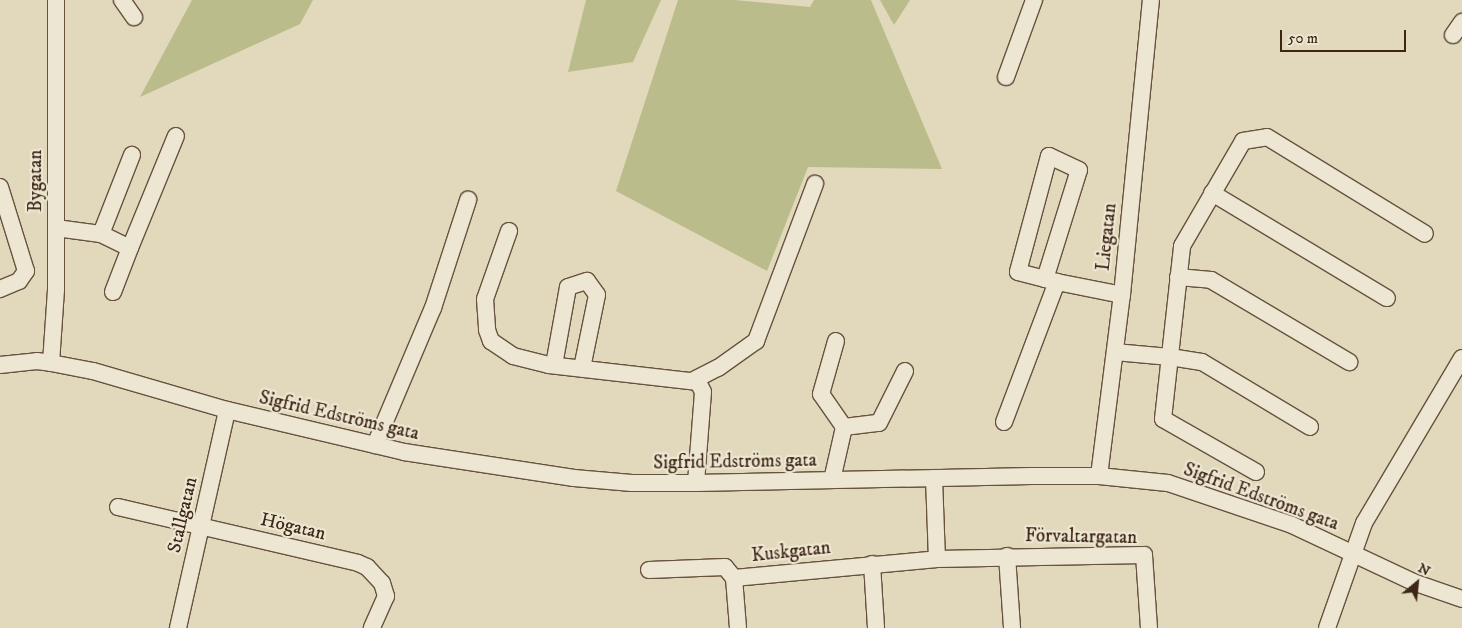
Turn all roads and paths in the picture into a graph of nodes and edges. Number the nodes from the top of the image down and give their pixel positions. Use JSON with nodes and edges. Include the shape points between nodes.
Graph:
{"nodes":[{"id":1,"x":56,"y":0,"type":"edge"},
{"id":2,"x":122,"y":0,"type":"edge"},
{"id":3,"x":1034,"y":0,"type":"edge"},
{"id":4,"x":1152,"y":0,"type":"edge"},
{"id":5,"x":134,"y":17,"type":"dead end"},
{"id":6,"x":1006,"y":77,"type":"dead end"},
{"id":7,"x":176,"y":136,"type":"dead end"},
{"id":8,"x":132,"y":155,"type":"dead end"},
{"id":9,"x":815,"y":184,"type":"dead end"},
{"id":10,"x":0,"y":187,"type":"edge"},
{"id":11,"x":1212,"y":193,"type":"junction"},
{"id":12,"x":468,"y":200,"type":"dead end"},
{"id":13,"x":56,"y":228,"type":"junction"},
{"id":14,"x":509,"y":231,"type":"dead end"},
{"id":15,"x":101,"y":234,"type":"junction"},
{"id":16,"x":1426,"y":234,"type":"dead end"},
{"id":17,"x":130,"y":248,"type":"junction"},
{"id":18,"x":1178,"y":277,"type":"junction"},
{"id":19,"x":1051,"y":280,"type":"junction"},
{"id":20,"x":0,"y":289,"type":"edge"},
{"id":21,"x":113,"y":292,"type":"dead end"},
{"id":22,"x":1122,"y":295,"type":"junction"},
{"id":23,"x":1387,"y":298,"type":"dead end"},
{"id":24,"x":836,"y":341,"type":"dead end"},
{"id":25,"x":1114,"y":352,"type":"junction"},
{"id":26,"x":1170,"y":357,"type":"junction"},
{"id":27,"x":1462,"y":358,"type":"edge"},
{"id":28,"x":1349,"y":362,"type":"dead end"},
{"id":29,"x":52,"y":363,"type":"junction"},
{"id":30,"x":0,"y":365,"type":"edge"},
{"id":31,"x":554,"y":365,"type":"junction"},
{"id":32,"x":582,"y":368,"type":"junction"},
{"id":33,"x":905,"y":371,"type":"dead end"},
{"id":34,"x":694,"y":380,"type":"junction"},
{"id":35,"x":227,"y":410,"type":"junction"},
{"id":36,"x":1004,"y":422,"type":"dead end"},
{"id":37,"x":1310,"y":427,"type":"dead end"},
{"id":38,"x":844,"y":428,"type":"junction"},
{"id":39,"x":375,"y":445,"type":"junction"},
{"id":40,"x":1256,"y":472,"type":"dead end"},
{"id":41,"x":1098,"y":476,"type":"junction"},
{"id":42,"x":934,"y":478,"type":"junction"},
{"id":43,"x":832,"y":480,"type":"junction"},
{"id":44,"x":696,"y":483,"type":"junction"},
{"id":45,"x":118,"y":507,"type":"dead end"},
{"id":46,"x":201,"y":527,"type":"junction"},
{"id":47,"x":1353,"y":553,"type":"junction"},
{"id":48,"x":1007,"y":556,"type":"junction"},
{"id":49,"x":937,"y":559,"type":"junction"},
{"id":50,"x":872,"y":564,"type":"junction"},
{"id":51,"x":649,"y":570,"type":"dead end"},
{"id":52,"x":734,"y":578,"type":"junction"},
{"id":53,"x":1462,"y":599,"type":"edge"},
{"id":54,"x":178,"y":628,"type":"edge"},
{"id":55,"x":372,"y":628,"type":"edge"},
{"id":56,"x":738,"y":628,"type":"edge"},
{"id":57,"x":876,"y":628,"type":"edge"},
{"id":58,"x":1012,"y":628,"type":"edge"},
{"id":59,"x":1149,"y":628,"type":"edge"},
{"id":60,"x":1327,"y":628,"type":"edge"}],
"edges":[{"from":1,"to":13,"type":"street","name":"Bygatan"},
{"from":2,"to":5,"type":"street"},
{"from":3,"to":6,"type":"street"},
{"from":4,"to":22,"type":"street","name":"Liegatan"},
{"from":7,"to":17,"type":"street"},
{"from":8,"to":15,"type":"street"},
{"from":9,"to":34,"type":"street","via":[[756,341],[718,368]]},
{"from":10,"to":20,"type":"street","via":[[26,271],[19,281]]},
{"from":11,"to":16,"type":"street","via":[[1243,140],[1267,137]]},
{"from":11,"to":18,"type":"street","via":[[1182,246]]},
{"from":11,"to":23,"type":"street"},
{"from":12,"to":39,"type":"street","via":[[432,308]]},
{"from":13,"to":15,"type":"street"},
{"from":13,"to":29,"type":"street","name":"Bygatan"},
{"from":14,"to":31,"type":"street","via":[[485,299],[486,330],[491,341],[513,356]]},
{"from":15,"to":17,"type":"street"},
{"from":17,"to":21,"type":"street"},
{"from":18,"to":26,"type":"street"},
{"from":18,"to":28,"type":"street","via":[[1211,280]]},
{"from":19,"to":19,"type":"street","via":[[1018,272],[1049,156],[1079,170]]},
{"from":19,"to":22,"type":"street"},
{"from":19,"to":36,"type":"street"},
{"from":22,"to":25,"type":"street","name":"Liegatan"},
{"from":24,"to":38,"type":"street","via":[[821,394]]},
{"from":25,"to":26,"type":"street"},
{"from":25,"to":41,"type":"street","name":"Liegatan"},
{"from":26,"to":37,"type":"street","via":[[1202,362]]},
{"from":26,"to":40,"type":"street","via":[[1163,419]]},
{"from":27,"to":47,"type":"street","via":[[1376,500]]},
{"from":29,"to":30,"type":"street","name":"Sigfrid Edströms gata","via":[[37,361]]},
{"from":29,"to":35,"type":"street","name":"Sigfrid Edströms gata","via":[[93,371]]},
{"from":31,"to":32,"type":"street"},
{"from":31,"to":32,"type":"street","via":[[568,287],[587,281],[597,294]]},
{"from":32,"to":34,"type":"street"},
{"from":33,"to":38,"type":"street","via":[[879,423]]},
{"from":34,"to":44,"type":"street","via":[[703,392]]},
{"from":35,"to":39,"type":"street","name":"Sigfrid Edströms gata"},
{"from":35,"to":46,"type":"street","name":"Stallgatan"},
{"from":38,"to":43,"type":"street"},
{"from":39,"to":44,"type":"street","name":"Sigfrid Edströms gata","via":[[450,460],[574,478],[632,483]]},
{"from":41,"to":42,"type":"street","name":"Sigfrid Edströms gata"},
{"from":41,"to":47,"type":"street","name":"Sigfrid Edströms gata","via":[[1168,483],[1292,525]]},
{"from":42,"to":43,"type":"street","name":"Sigfrid Edströms gata"},
{"from":42,"to":49,"type":"street"},
{"from":43,"to":44,"type":"street","name":"Sigfrid Edströms gata"},
{"from":45,"to":46,"type":"street","name":"Högatan"},
{"from":46,"to":54,"type":"street","name":"Stallgatan"},
{"from":46,"to":55,"type":"street","name":"Högatan","via":[[358,563],[374,573],[386,596]]},
{"from":47,"to":53,"type":"street","name":"Sigfrid Edströms gata","via":[[1413,582]]},
{"from":47,"to":60,"type":"street"},
{"from":48,"to":49,"type":"street","name":"Kuskgatan"},
{"from":48,"to":58,"type":"street"},
{"from":48,"to":59,"type":"street","name":"Förvaltargatan","via":[[1144,555]]},
{"from":49,"to":50,"type":"street","name":"Kuskgatan"},
{"from":50,"to":52,"type":"street","name":"Kuskgatan"},
{"from":50,"to":57,"type":"street"},
{"from":51,"to":52,"type":"street","via":[[726,568]]},
{"from":52,"to":56,"type":"street","name":"Kuskgatan"}]}
